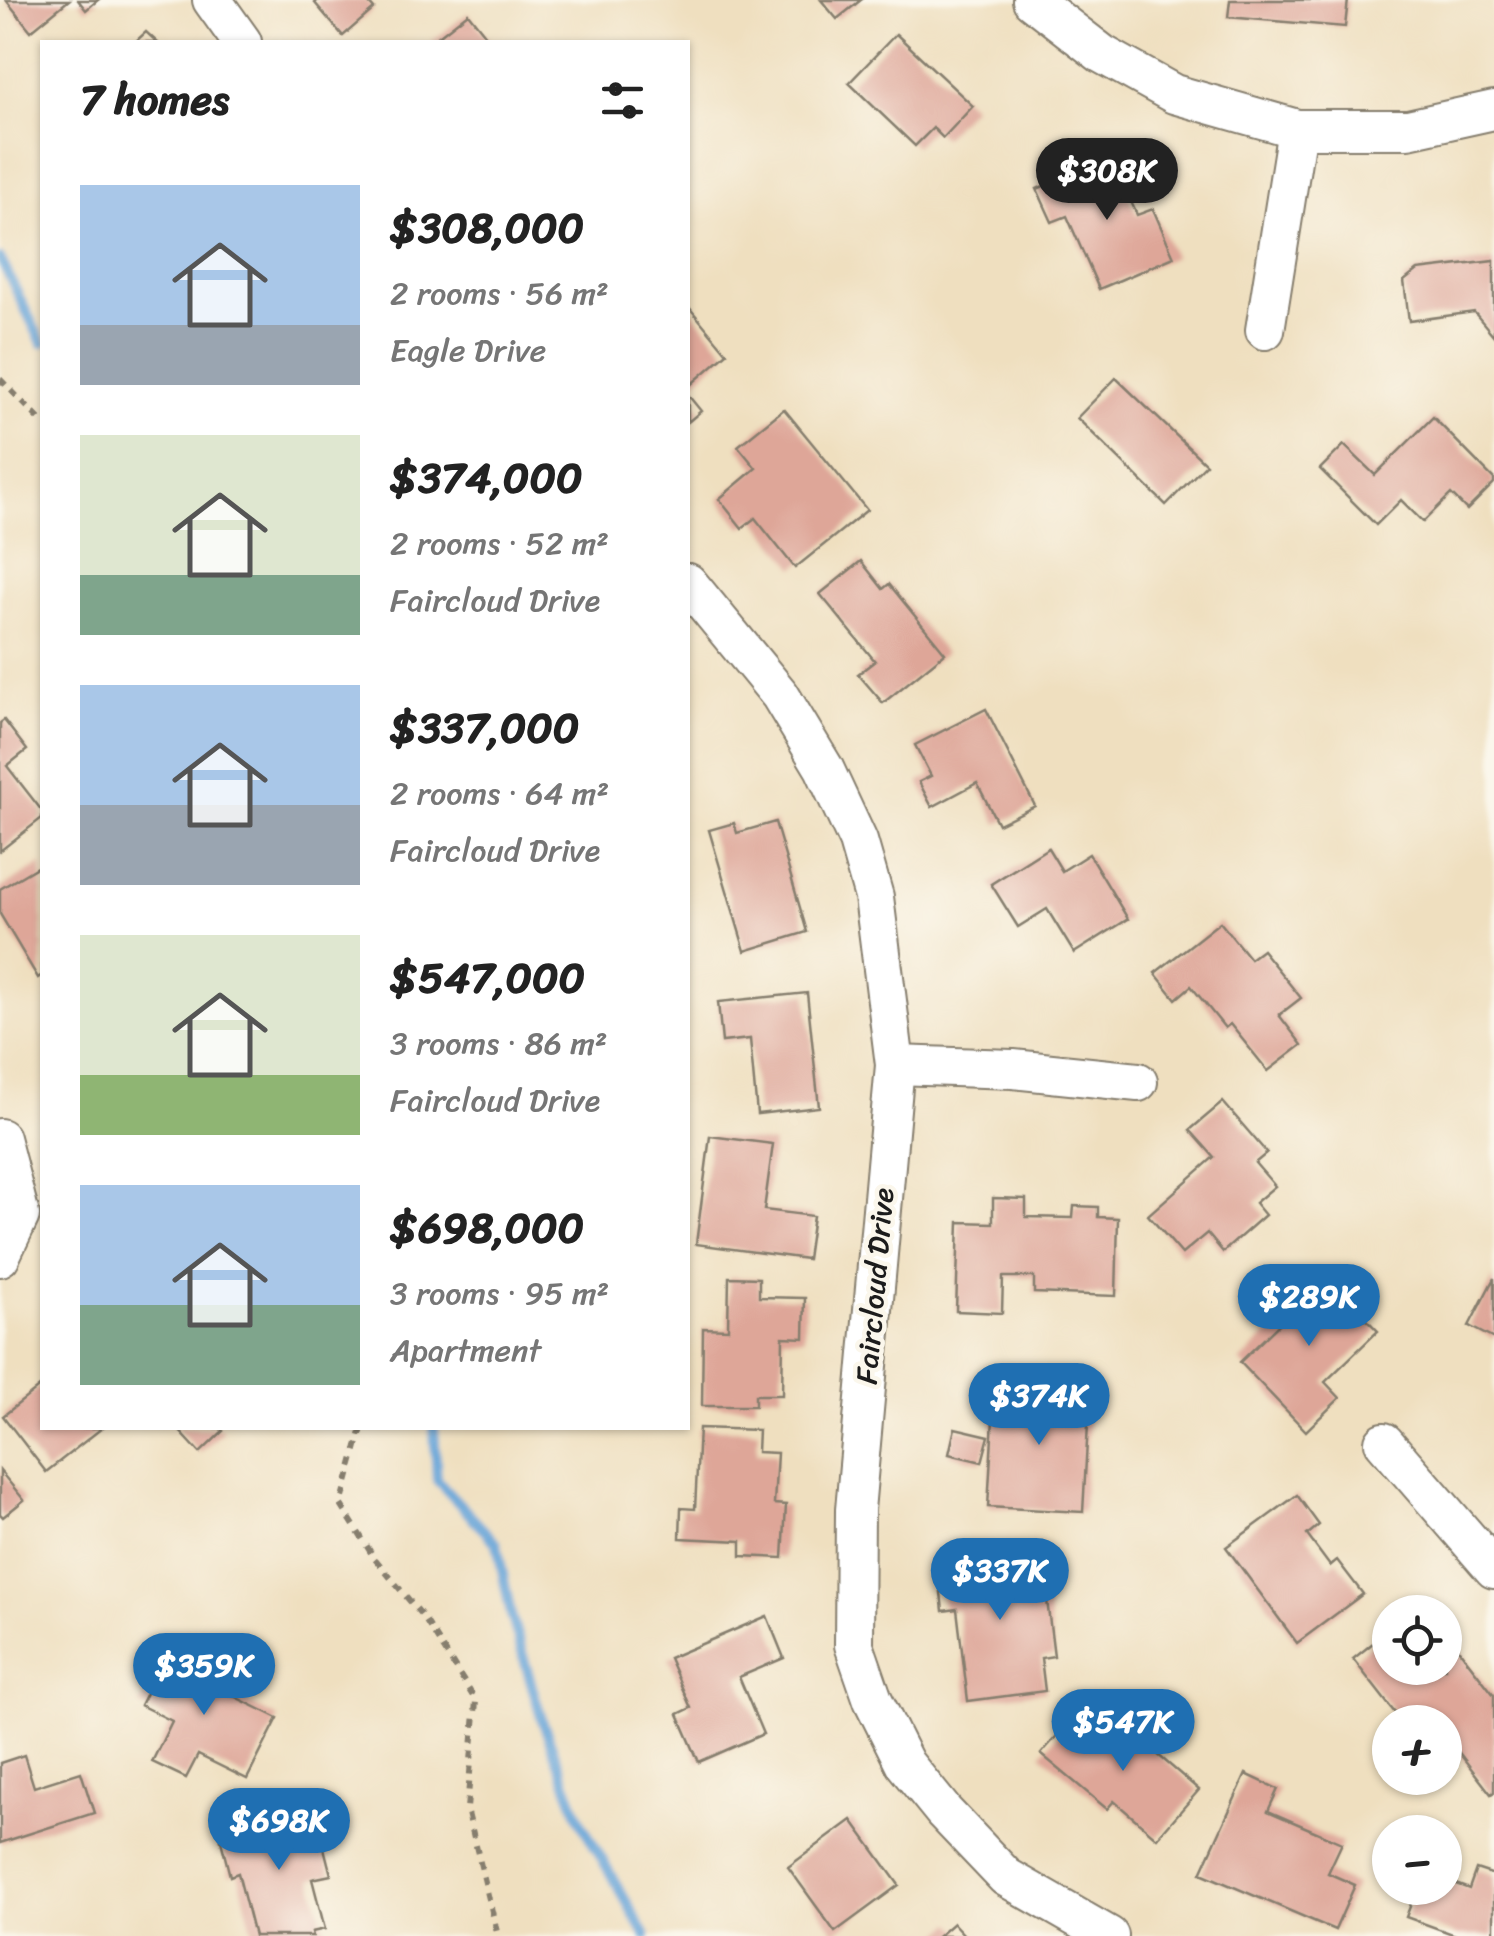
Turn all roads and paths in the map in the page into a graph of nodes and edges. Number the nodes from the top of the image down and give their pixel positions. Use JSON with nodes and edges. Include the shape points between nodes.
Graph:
{"nodes":[{"id":1,"x":212,"y":0,"type":"edge"},
{"id":2,"x":1032,"y":0,"type":"edge"},
{"id":3,"x":241,"y":40,"type":"edge"},
{"id":4,"x":1494,"y":110,"type":"edge"},
{"id":5,"x":1298,"y":129,"type":"junction"},
{"id":6,"x":1265,"y":330,"type":"dead end"},
{"id":7,"x":0,"y":379,"type":"edge"},
{"id":8,"x":40,"y":420,"type":"edge"},
{"id":9,"x":690,"y":585,"type":"edge"},
{"id":10,"x":894,"y":1065,"type":"junction"},
{"id":11,"x":1138,"y":1082,"type":"dead end"},
{"id":12,"x":0,"y":1138,"type":"edge"},
{"id":13,"x":0,"y":1257,"type":"edge"},
{"id":14,"x":361,"y":1430,"type":"edge"},
{"id":15,"x":1384,"y":1442,"type":"dead end"},
{"id":16,"x":1494,"y":1569,"type":"edge"},
{"id":17,"x":498,"y":1936,"type":"edge"},
{"id":18,"x":1109,"y":1936,"type":"edge"}],
"edges":[{"from":1,"to":3,"type":"street"},
{"from":2,"to":5,"type":"street","via":[[1102,54],[1174,94]]},
{"from":4,"to":5,"type":"street","via":[[1408,129]]},
{"from":5,"to":6,"type":"street"},
{"from":7,"to":8,"type":"path"},
{"from":9,"to":10,"type":"street","name":"Faircloud Drive","via":[[780,694],[858,841],[874,898]]},
{"from":10,"to":11,"type":"street"},
{"from":10,"to":18,"type":"street","name":"Faircloud Drive","via":[[854,1510],[854,1645],[905,1764],[944,1812],[1006,1876]]},
{"from":12,"to":13,"type":"street","via":[[20,1215]]},
{"from":14,"to":17,"type":"path","via":[[342,1505],[476,1701],[467,1809]]},
{"from":15,"to":16,"type":"street"}]}
